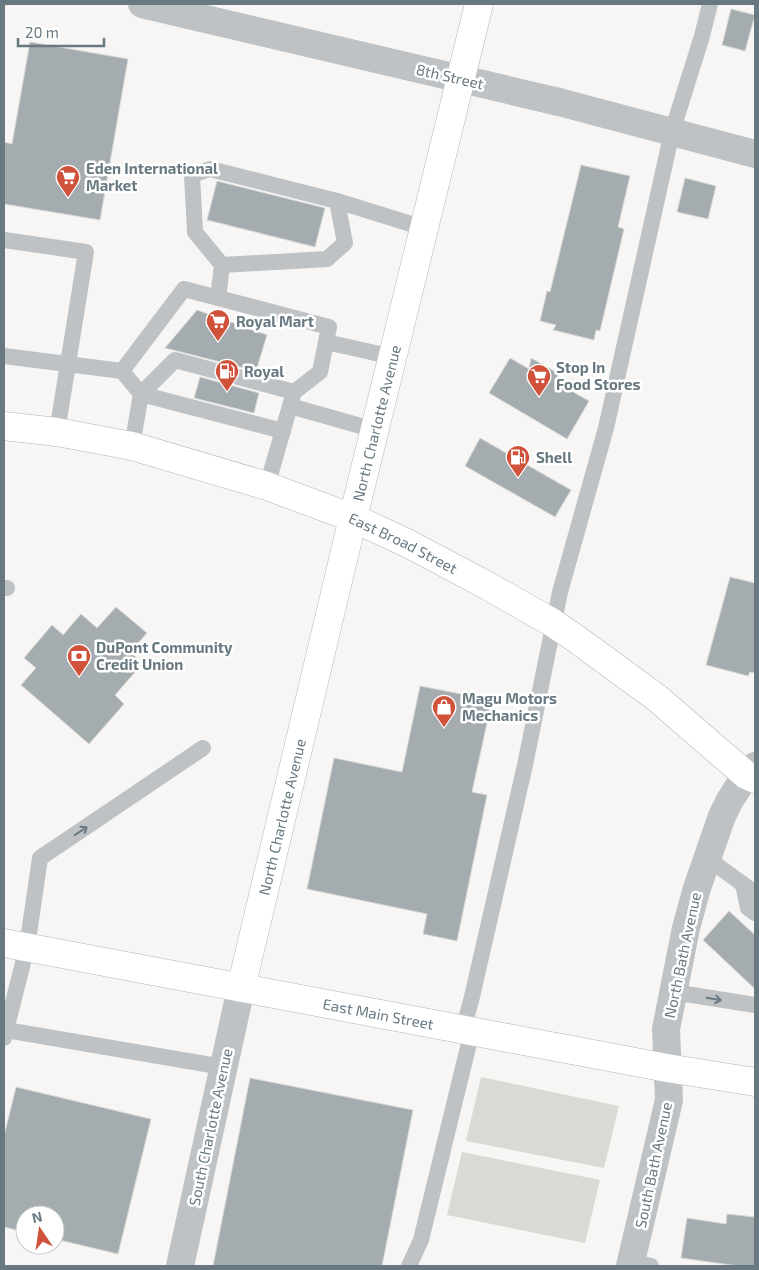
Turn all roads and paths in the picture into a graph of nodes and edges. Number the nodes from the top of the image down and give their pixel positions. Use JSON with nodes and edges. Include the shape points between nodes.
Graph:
{"nodes":[{"id":1,"x":142,"y":4,"type":"edge"},
{"id":2,"x":479,"y":4,"type":"edge"},
{"id":3,"x":710,"y":4,"type":"edge"},
{"id":4,"x":461,"y":78,"type":"junction"},
{"id":5,"x":672,"y":132,"type":"junction"},
{"id":6,"x":755,"y":154,"type":"edge"},
{"id":7,"x":337,"y":201,"type":"junction"},
{"id":8,"x":424,"y":228,"type":"junction"},
{"id":9,"x":4,"y":240,"type":"edge"},
{"id":10,"x":222,"y":265,"type":"junction"},
{"id":11,"x":218,"y":298,"type":"junction"},
{"id":12,"x":326,"y":342,"type":"junction"},
{"id":13,"x":4,"y":356,"type":"edge"},
{"id":14,"x":393,"y":357,"type":"junction"},
{"id":15,"x":68,"y":364,"type":"junction"},
{"id":16,"x":122,"y":371,"type":"junction"},
{"id":17,"x":141,"y":394,"type":"junction"},
{"id":18,"x":292,"y":399,"type":"junction"},
{"id":19,"x":4,"y":426,"type":"edge"},
{"id":20,"x":375,"y":430,"type":"junction"},
{"id":21,"x":57,"y":432,"type":"junction"},
{"id":22,"x":283,"y":432,"type":"junction"},
{"id":23,"x":132,"y":446,"type":"junction"},
{"id":24,"x":267,"y":486,"type":"junction"},
{"id":25,"x":353,"y":518,"type":"junction"},
{"id":26,"x":553,"y":623,"type":"junction"},
{"id":27,"x":203,"y":748,"type":"dead end"},
{"id":28,"x":753,"y":777,"type":"edge"},
{"id":29,"x":708,"y":858,"type":"junction"},
{"id":30,"x":749,"y":888,"type":"edge"},
{"id":31,"x":755,"y":914,"type":"edge"},
{"id":32,"x":16,"y":945,"type":"edge"},
{"id":33,"x":241,"y":988,"type":"junction"},
{"id":34,"x":673,"y":992,"type":"junction"},
{"id":35,"x":755,"y":1005,"type":"edge"},
{"id":36,"x":467,"y":1030,"type":"junction"},
{"id":37,"x":5,"y":1034,"type":"edge"},
{"id":38,"x":223,"y":1067,"type":"junction"},
{"id":39,"x":667,"y":1068,"type":"junction"},
{"id":40,"x":755,"y":1082,"type":"edge"},
{"id":41,"x":637,"y":1265,"type":"edge"},
{"id":42,"x":180,"y":1266,"type":"edge"},
{"id":43,"x":409,"y":1266,"type":"edge"}],
"edges":[{"from":1,"to":4,"type":"street","name":"8th Street"},
{"from":2,"to":4,"type":"main road","name":"North Charlotte Avenue"},
{"from":3,"to":5,"type":"lane"},
{"from":4,"to":5,"type":"street","name":"8th Street"},
{"from":4,"to":8,"type":"main road","name":"North Charlotte Avenue"},
{"from":5,"to":6,"type":"street","name":"8th Street"},
{"from":5,"to":26,"type":"lane","via":[[606,428]]},
{"from":7,"to":8,"type":"lane"},
{"from":7,"to":10,"type":"lane","via":[[345,244],[327,259]]},
{"from":7,"to":10,"type":"lane","via":[[210,169],[192,175],[195,232]]},
{"from":8,"to":14,"type":"main road","name":"North Charlotte Avenue"},
{"from":9,"to":15,"type":"lane","via":[[86,252]]},
{"from":10,"to":11,"type":"lane"},
{"from":11,"to":12,"type":"lane","via":[[329,327]]},
{"from":11,"to":16,"type":"lane","via":[[184,289]]},
{"from":12,"to":14,"type":"lane"},
{"from":12,"to":18,"type":"lane","via":[[320,372]]},
{"from":13,"to":15,"type":"lane"},
{"from":14,"to":20,"type":"main road","name":"North Charlotte Avenue"},
{"from":15,"to":16,"type":"lane"},
{"from":15,"to":21,"type":"lane"},
{"from":16,"to":17,"type":"lane"},
{"from":17,"to":18,"type":"lane","via":[[175,360]]},
{"from":17,"to":22,"type":"lane"},
{"from":17,"to":23,"type":"lane"},
{"from":18,"to":20,"type":"lane"},
{"from":18,"to":22,"type":"lane"},
{"from":19,"to":21,"type":"main road","name":"East Broad Street"},
{"from":20,"to":25,"type":"main road","name":"North Charlotte Avenue"},
{"from":21,"to":23,"type":"main road","name":"East Broad Street"},
{"from":22,"to":24,"type":"lane"},
{"from":23,"to":24,"type":"main road","name":"East Broad Street"},
{"from":24,"to":25,"type":"main road","name":"East Broad Street"},
{"from":25,"to":26,"type":"main road","name":"East Broad Street","via":[[407,543]]},
{"from":25,"to":33,"type":"main road","name":"North Charlotte Avenue"},
{"from":26,"to":28,"type":"main road","name":"East Broad Street","via":[[656,698]]},
{"from":26,"to":36,"type":"lane"},
{"from":32,"to":27,"type":"lane","one_way":true,"via":[[40,858]]},
{"from":28,"to":29,"type":"street","name":"North Bath Avenue","via":[[730,800]]},
{"from":29,"to":30,"type":"lane"},
{"from":29,"to":34,"type":"street","name":"North Bath Avenue","via":[[686,928]]},
{"from":30,"to":31,"type":"lane","via":[[748,908]]},
{"from":32,"to":33,"type":"main road","name":"East Main Street"},
{"from":32,"to":37,"type":"lane"},
{"from":33,"to":36,"type":"main road","name":"East Main Street"},
{"from":33,"to":38,"type":"street","name":"South Charlotte Avenue"},
{"from":34,"to":35,"type":"lane","one_way":true},
{"from":34,"to":39,"type":"street","name":"North Bath Avenue","via":[[666,1029]]},
{"from":36,"to":39,"type":"main road","name":"East Main Street"},
{"from":36,"to":43,"type":"lane","via":[[421,1240]]},
{"from":37,"to":38,"type":"lane"},
{"from":38,"to":42,"type":"street","name":"South Charlotte Avenue"},
{"from":39,"to":40,"type":"main road","name":"East Main Street"},
{"from":39,"to":41,"type":"street","name":"South Bath Avenue","via":[[669,1100]]}]}
